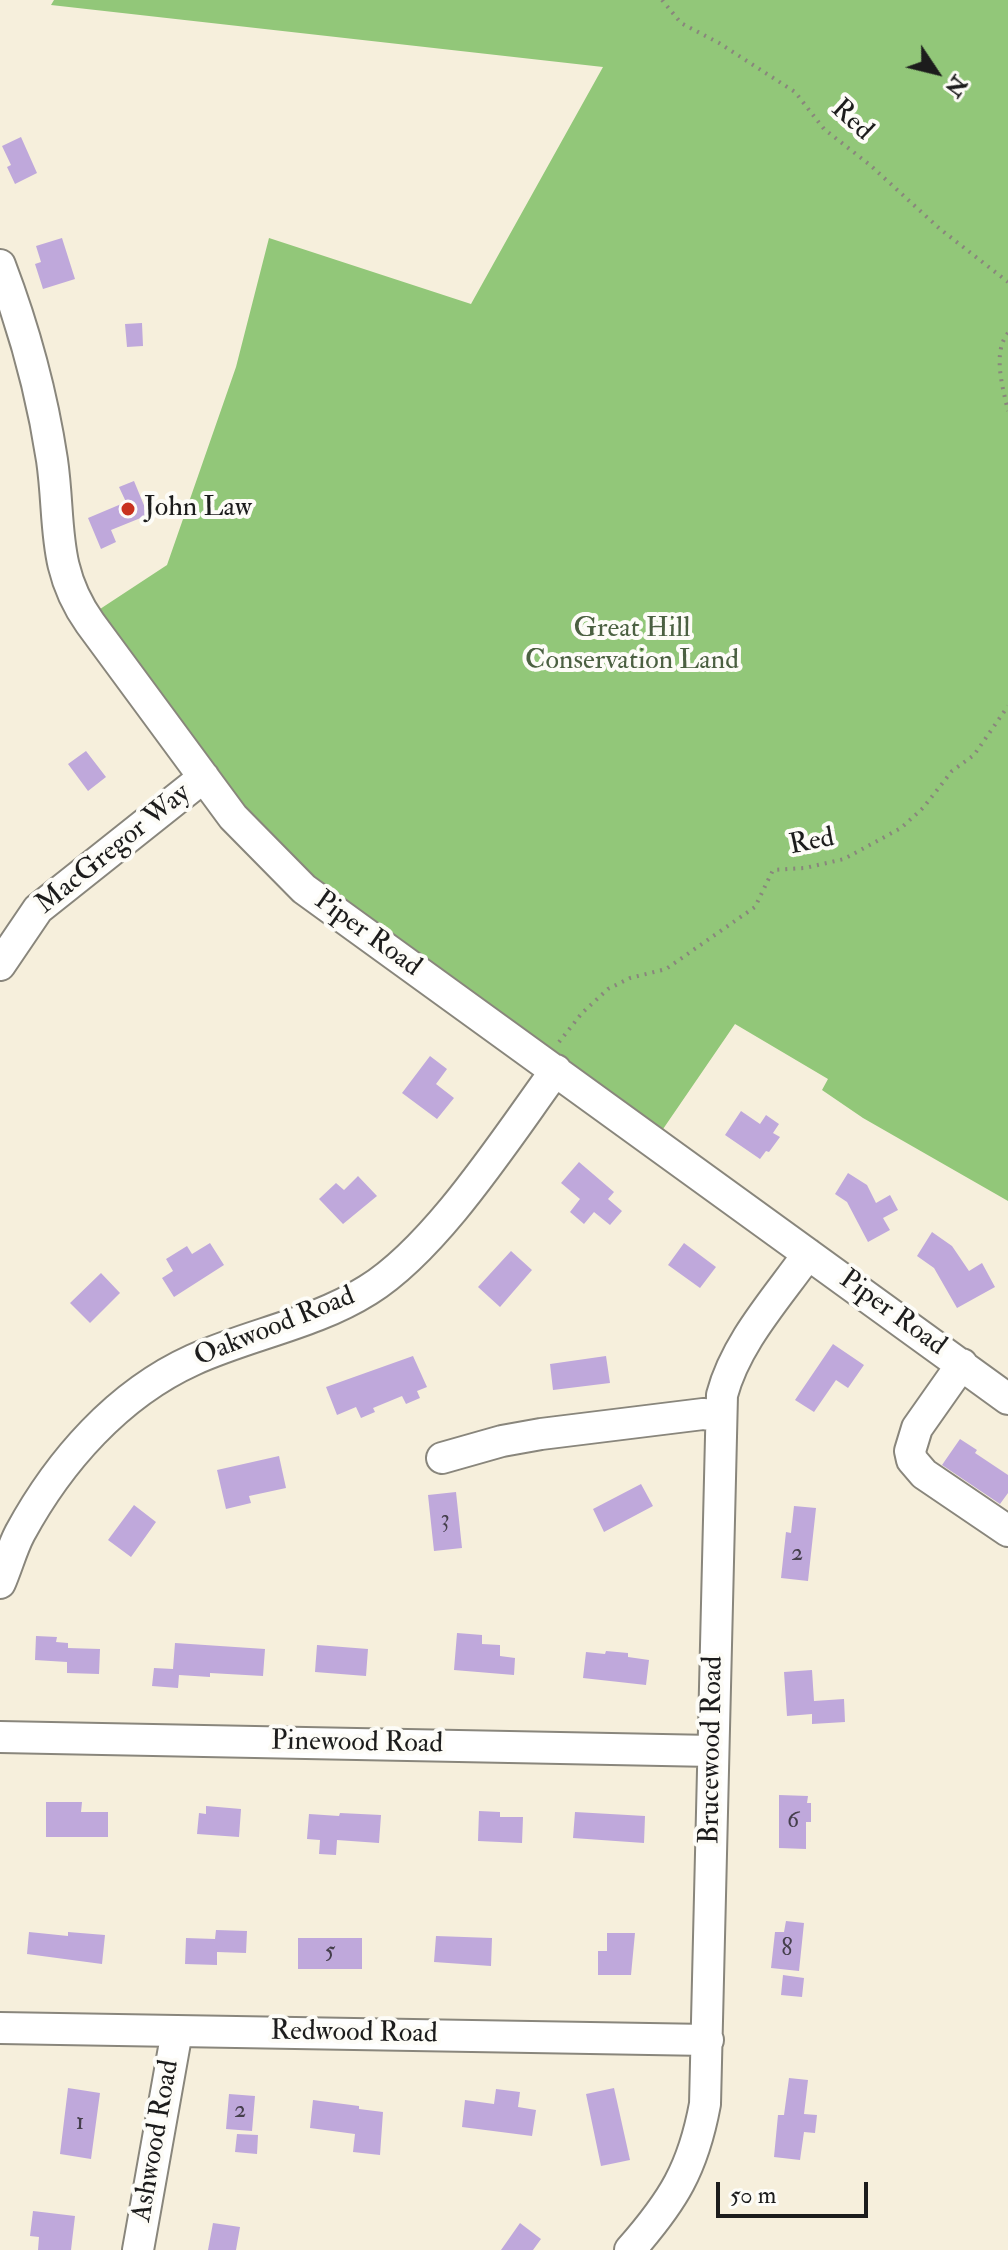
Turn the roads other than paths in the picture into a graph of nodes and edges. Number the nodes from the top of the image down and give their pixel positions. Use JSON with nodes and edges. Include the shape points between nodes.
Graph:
{"nodes":[{"id":1,"x":0,"y":265,"type":"edge"},
{"id":2,"x":204,"y":777,"type":"junction"},
{"id":3,"x":0,"y":965,"type":"edge"},
{"id":4,"x":550,"y":1066,"type":"junction"},
{"id":5,"x":808,"y":1254,"type":"junction"},
{"id":6,"x":962,"y":1364,"type":"junction"},
{"id":7,"x":1008,"y":1399,"type":"edge"},
{"id":8,"x":720,"y":1416,"type":"junction"},
{"id":9,"x":442,"y":1458,"type":"dead end"},
{"id":10,"x":1008,"y":1531,"type":"edge"},
{"id":11,"x":0,"y":1583,"type":"edge"},
{"id":12,"x":0,"y":1737,"type":"edge"},
{"id":13,"x":713,"y":1751,"type":"junction"},
{"id":14,"x":0,"y":2028,"type":"edge"},
{"id":15,"x":177,"y":2031,"type":"junction"},
{"id":16,"x":708,"y":2040,"type":"junction"},
{"id":17,"x":138,"y":2250,"type":"edge"},
{"id":18,"x":630,"y":2250,"type":"edge"}],
"edges":[{"from":1,"to":2,"type":"street","name":"Piper Road","via":[[23,331],[48,440],[67,582],[75,602]]},
{"from":2,"to":3,"type":"street","name":"MacGregor Way","via":[[38,909]]},
{"from":2,"to":4,"type":"street","name":"Piper Road","via":[[252,838],[316,899]]},
{"from":4,"to":5,"type":"street","name":"Piper Road"},
{"from":4,"to":11,"type":"street","name":"Oakwood Road","via":[[494,1155],[398,1266],[326,1312],[193,1360],[138,1392],[103,1422],[60,1469],[19,1534]]},
{"from":5,"to":6,"type":"street","name":"Piper Road"},
{"from":5,"to":8,"type":"street","name":"Brucewood Road","via":[[735,1360]]},
{"from":6,"to":7,"type":"street","name":"Piper Road"},
{"from":6,"to":10,"type":"street","via":[[917,1428],[912,1460],[924,1474]]},
{"from":8,"to":9,"type":"street","via":[[541,1434]]},
{"from":8,"to":13,"type":"street","name":"Brucewood Road"},
{"from":12,"to":13,"type":"street","name":"Pinewood Road"},
{"from":13,"to":16,"type":"street","name":"Brucewood Road"},
{"from":14,"to":15,"type":"street","name":"Redwood Road"},
{"from":15,"to":16,"type":"street","name":"Redwood Road"},
{"from":15,"to":17,"type":"street","name":"Ashwood Road"},
{"from":16,"to":18,"type":"street","name":"Brucewood Road","via":[[705,2104],[693,2154],[673,2197]]}]}
